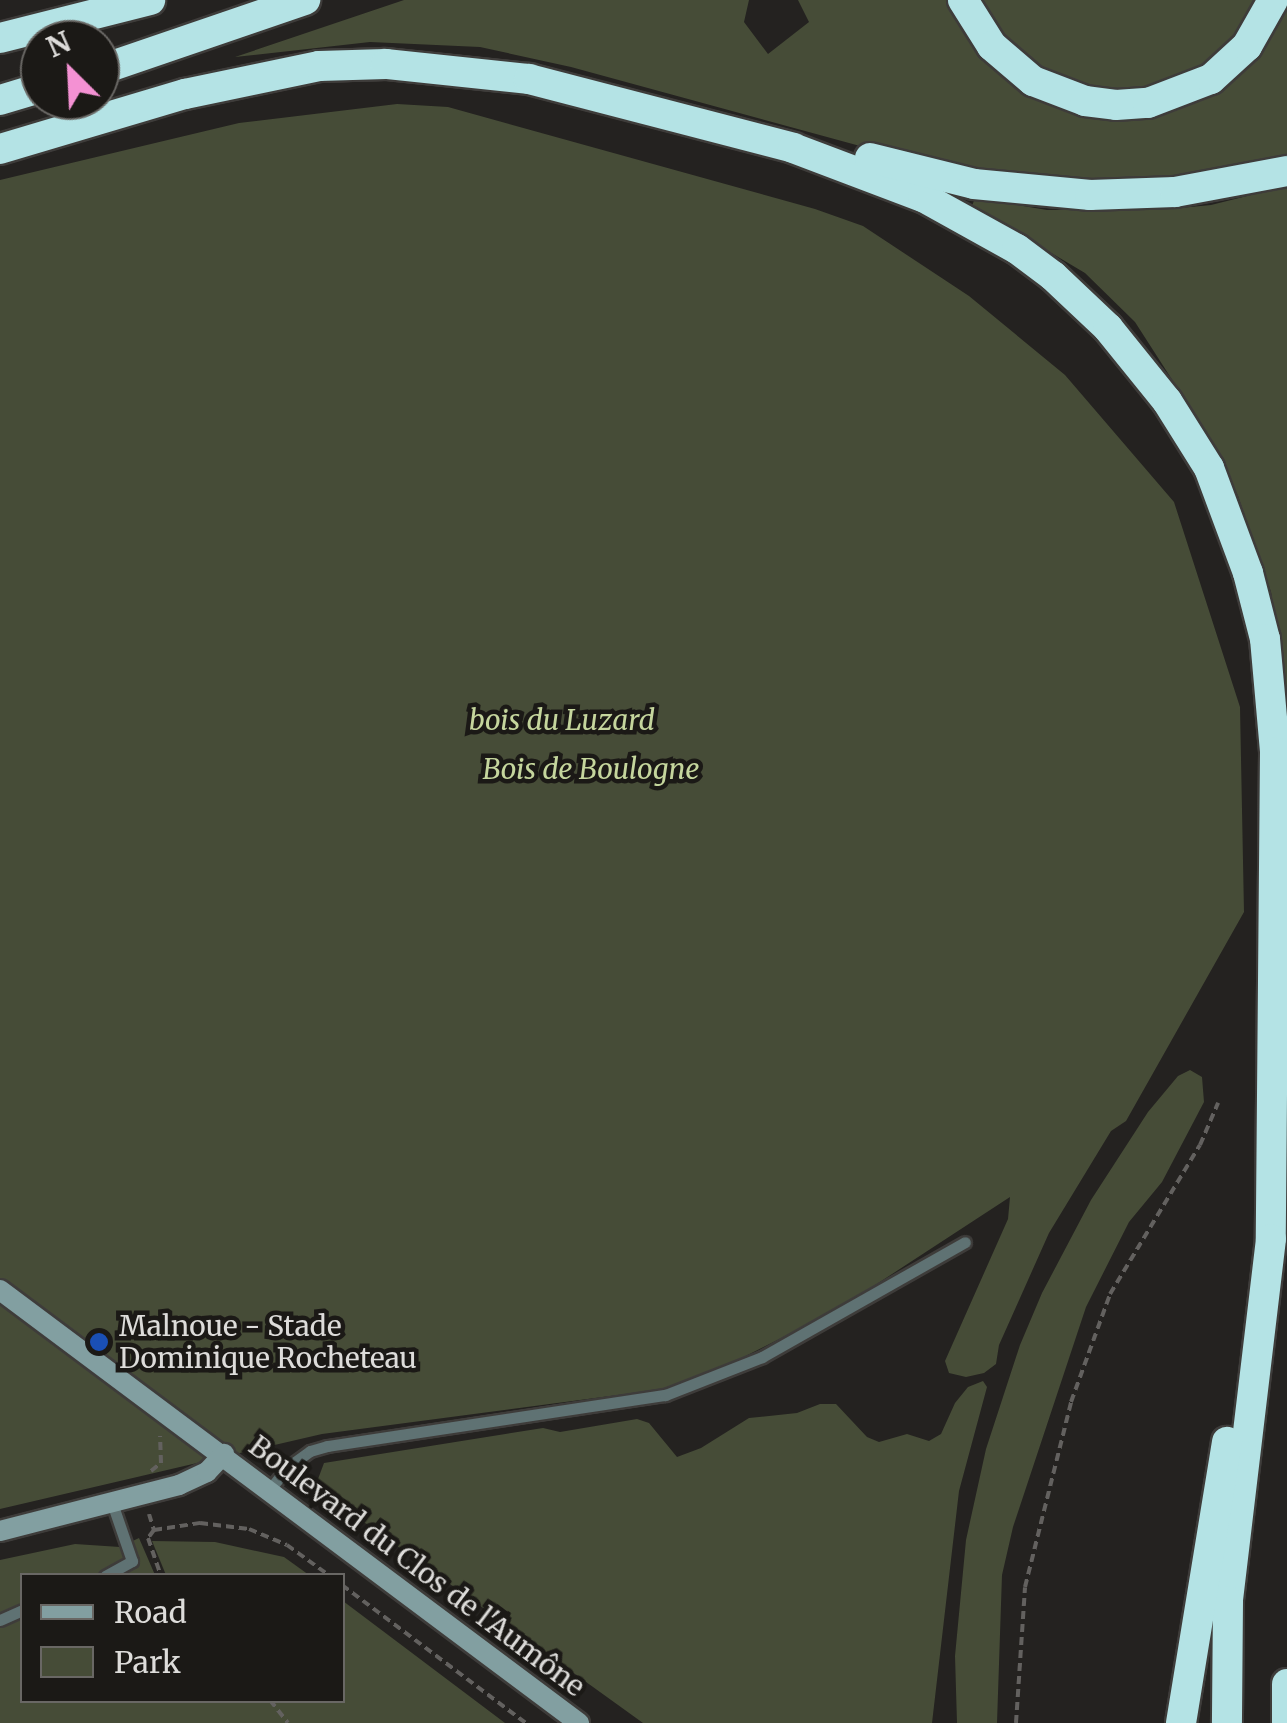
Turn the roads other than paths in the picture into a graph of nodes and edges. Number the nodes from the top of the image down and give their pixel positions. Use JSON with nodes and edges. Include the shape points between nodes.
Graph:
{"nodes":[{"id":1,"x":64,"y":0,"type":"edge"},
{"id":2,"x":150,"y":0,"type":"edge"},
{"id":3,"x":306,"y":0,"type":"edge"},
{"id":4,"x":964,"y":0,"type":"edge"},
{"id":5,"x":1273,"y":0,"type":"edge"},
{"id":6,"x":5,"y":36,"type":"edge"},
{"id":7,"x":120,"y":63,"type":"edge"},
{"id":8,"x":793,"y":148,"type":"junction"},
{"id":9,"x":0,"y":149,"type":"edge"},
{"id":10,"x":1287,"y":172,"type":"edge"},
{"id":11,"x":966,"y":1242,"type":"dead end"},
{"id":12,"x":0,"y":1290,"type":"edge"},
{"id":13,"x":1259,"y":1358,"type":"junction"},
{"id":14,"x":224,"y":1454,"type":"junction"},
{"id":15,"x":270,"y":1489,"type":"junction"},
{"id":16,"x":112,"y":1503,"type":"junction"},
{"id":17,"x":0,"y":1532,"type":"edge"},
{"id":18,"x":110,"y":1573,"type":"edge"},
{"id":19,"x":1287,"y":1684,"type":"edge"},
{"id":20,"x":578,"y":1723,"type":"edge"},
{"id":21,"x":1181,"y":1723,"type":"edge"},
{"id":22,"x":1227,"y":1723,"type":"edge"},
{"id":23,"x":1287,"y":1723,"type":"edge"}],
"edges":[{"from":1,"to":6,"type":"highway"},
{"from":2,"to":6,"type":"highway"},
{"from":3,"to":7,"type":"highway"},
{"from":4,"to":5,"type":"highway","via":[[992,46],[1033,81],[1116,105],[1148,103],[1211,79],[1247,46]]},
{"from":8,"to":9,"type":"highway","via":[[529,79],[386,64],[259,75]]},
{"from":8,"to":10,"type":"highway","via":[[833,148],[974,184],[1051,194],[1176,192]]},
{"from":8,"to":13,"type":"highway","via":[[923,198],[1052,276],[1108,328],[1167,400],[1225,504],[1265,639],[1275,752],[1271,1239]]},
{"from":11,"to":15,"type":"lane","via":[[762,1357],[665,1395],[328,1446],[288,1467]]},
{"from":12,"to":14,"type":"main road"},
{"from":13,"to":21,"type":"highway","via":[[1236,1390]]},
{"from":13,"to":22,"type":"highway","via":[[1228,1601]]},
{"from":14,"to":15,"type":"main road","name":"Boulevard du Clos de l'Aumône"},
{"from":14,"to":16,"type":"main road","name":"Boulevard du Clos de l'Aumône","via":[[195,1480]]},
{"from":15,"to":20,"type":"main road","name":"Boulevard du Clos de l'Aumône"},
{"from":16,"to":17,"type":"main road","name":"Boulevard du Clos de l'Aumône"},
{"from":16,"to":18,"type":"lane","via":[[132,1561]]},
{"from":19,"to":23,"type":"highway"}]}
